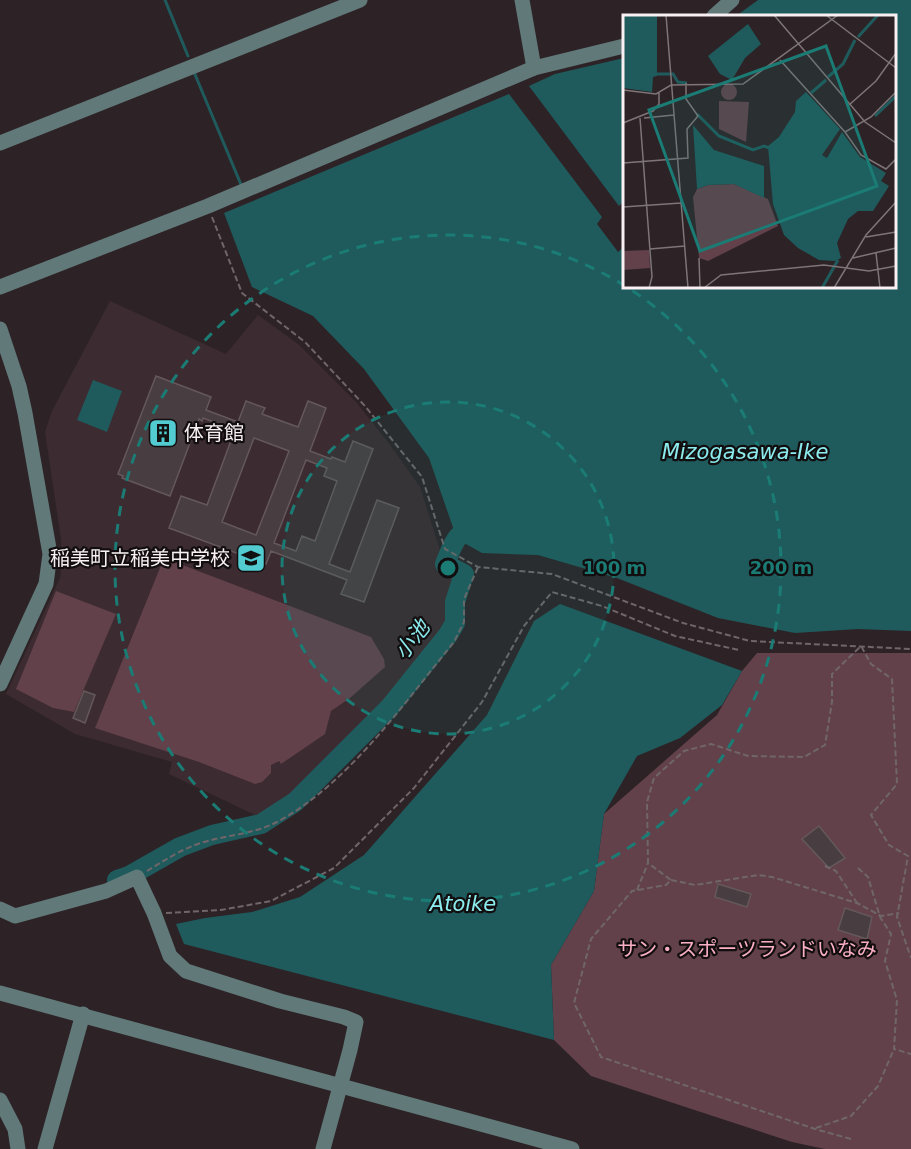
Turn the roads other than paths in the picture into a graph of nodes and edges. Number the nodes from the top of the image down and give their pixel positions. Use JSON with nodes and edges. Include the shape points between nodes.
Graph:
{"nodes":[{"id":1,"x":360,"y":0,"type":"edge"},
{"id":2,"x":522,"y":0,"type":"edge"},
{"id":3,"x":732,"y":0,"type":"edge"},
{"id":4,"x":715,"y":15,"type":"edge"},
{"id":5,"x":623,"y":46,"type":"edge"},
{"id":6,"x":534,"y":68,"type":"junction"},
{"id":7,"x":0,"y":143,"type":"edge"},
{"id":8,"x":0,"y":287,"type":"edge"},
{"id":9,"x":0,"y":329,"type":"edge"},
{"id":10,"x":0,"y":684,"type":"edge"},
{"id":11,"x":0,"y":909,"type":"edge"},
{"id":12,"x":0,"y":993,"type":"edge"},
{"id":13,"x":83,"y":1014,"type":"junction"},
{"id":14,"x":340,"y":1086,"type":"junction"},
{"id":15,"x":0,"y":1100,"type":"edge"},
{"id":16,"x":18,"y":1149,"type":"edge"},
{"id":17,"x":45,"y":1149,"type":"edge"},
{"id":18,"x":322,"y":1149,"type":"edge"},
{"id":19,"x":572,"y":1149,"type":"edge"}],
"edges":[{"from":1,"to":7,"type":"street"},
{"from":2,"to":6,"type":"street"},
{"from":3,"to":4,"type":"street"},
{"from":5,"to":6,"type":"street"},
{"from":6,"to":8,"type":"street","via":[[208,206]]},
{"from":9,"to":10,"type":"street","via":[[19,386],[50,554],[42,594]]},
{"from":11,"to":14,"type":"street","via":[[15,916],[106,891],[137,877],[170,956],[186,971],[356,1022]]},
{"from":12,"to":13,"type":"street"},
{"from":13,"to":14,"type":"street"},
{"from":13,"to":17,"type":"street"},
{"from":14,"to":18,"type":"street"},
{"from":14,"to":19,"type":"street"},
{"from":15,"to":16,"type":"street","via":[[15,1130]]}]}
